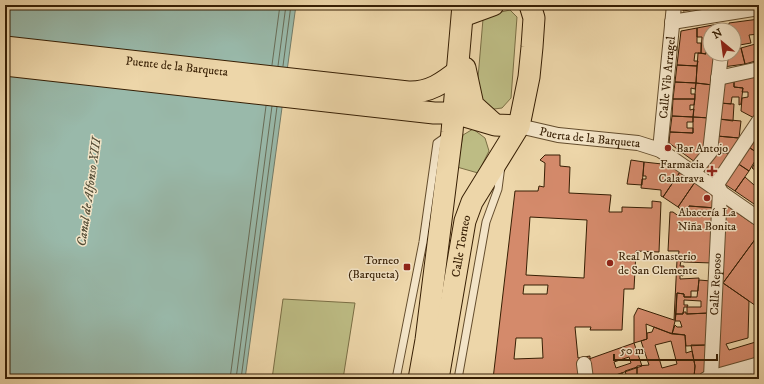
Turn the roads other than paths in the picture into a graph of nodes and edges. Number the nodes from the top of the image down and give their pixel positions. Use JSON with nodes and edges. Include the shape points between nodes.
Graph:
{"nodes":[{"id":1,"x":493,"y":5,"type":"edge"},
{"id":2,"x":674,"y":5,"type":"edge"},
{"id":3,"x":759,"y":8,"type":"edge"},
{"id":4,"x":535,"y":9,"type":"edge"},
{"id":5,"x":463,"y":11,"type":"edge"},
{"id":6,"x":672,"y":22,"type":"junction"},
{"id":7,"x":460,"y":46,"type":"junction"},
{"id":8,"x":5,"y":47,"type":"edge"},
{"id":9,"x":720,"y":62,"type":"edge"},
{"id":10,"x":5,"y":65,"type":"edge"},
{"id":11,"x":759,"y":69,"type":"edge"},
{"id":12,"x":459,"y":70,"type":"junction"},
{"id":13,"x":718,"y":78,"type":"junction"},
{"id":14,"x":348,"y":94,"type":"junction"},
{"id":15,"x":447,"y":120,"type":"junction"},
{"id":16,"x":759,"y":121,"type":"edge"},
{"id":17,"x":495,"y":125,"type":"junction"},
{"id":18,"x":519,"y":126,"type":"junction"},
{"id":19,"x":660,"y":150,"type":"junction"},
{"id":20,"x":501,"y":154,"type":"junction"},
{"id":21,"x":694,"y":172,"type":"junction"},
{"id":22,"x":717,"y":189,"type":"junction"},
{"id":23,"x":759,"y":218,"type":"edge"},
{"id":24,"x":584,"y":364,"type":"dead end"},
{"id":25,"x":758,"y":369,"type":"edge"},
{"id":26,"x":708,"y":378,"type":"edge"},
{"id":27,"x":396,"y":379,"type":"edge"},
{"id":28,"x":419,"y":379,"type":"edge"},
{"id":29,"x":438,"y":379,"type":"edge"},
{"id":30,"x":458,"y":379,"type":"edge"},
{"id":31,"x":586,"y":379,"type":"edge"}],
"edges":[{"from":1,"to":5,"type":"main road"},
{"from":2,"to":6,"type":"street","name":"Calle Vib Arragel"},
{"from":3,"to":6,"type":"street"},
{"from":4,"to":18,"type":"main road","via":[[529,77]]},
{"from":5,"to":7,"type":"main road"},
{"from":6,"to":19,"type":"street","name":"Calle Vib Arragel"},
{"from":7,"to":12,"type":"main road","name":"Calle Torneo"},
{"from":7,"to":17,"type":"main road","via":[[473,105]]},
{"from":8,"to":14,"type":"main road","name":"Puente de la Barqueta"},
{"from":9,"to":13,"type":"street"},
{"from":10,"to":14,"type":"main road","name":"Puente de la Barqueta"},
{"from":11,"to":13,"type":"street"},
{"from":12,"to":14,"type":"main road","via":[[444,82],[424,91]]},
{"from":12,"to":15,"type":"main road","name":"Calle Torneo"},
{"from":13,"to":21,"type":"street","via":[[710,152]]},
{"from":14,"to":15,"type":"main road"},
{"from":15,"to":17,"type":"main road"},
{"from":15,"to":27,"type":"lane","via":[[437,143],[423,242]]},
{"from":15,"to":28,"type":"main road","name":"Calle Torneo","via":[[426,340]]},
{"from":16,"to":22,"type":"street"},
{"from":17,"to":18,"type":"main road"},
{"from":18,"to":19,"type":"street","name":"Puerta de la Barqueta","via":[[558,134],[638,143]]},
{"from":18,"to":20,"type":"main road","name":"Calle Torneo"},
{"from":19,"to":21,"type":"street","name":"Puerta de la Barqueta"},
{"from":20,"to":29,"type":"main road","name":"Calle Torneo","via":[[472,202],[465,221]]},
{"from":20,"to":30,"type":"lane","via":[[501,180],[486,222]]},
{"from":21,"to":22,"type":"street","name":"Puerta de la Barqueta"},
{"from":22,"to":23,"type":"street","name":"Puerta de la Barqueta"},
{"from":22,"to":26,"type":"street","name":"Calle Reposo"},
{"from":24,"to":31,"type":"street"},
{"from":25,"to":26,"type":"street"}]}
